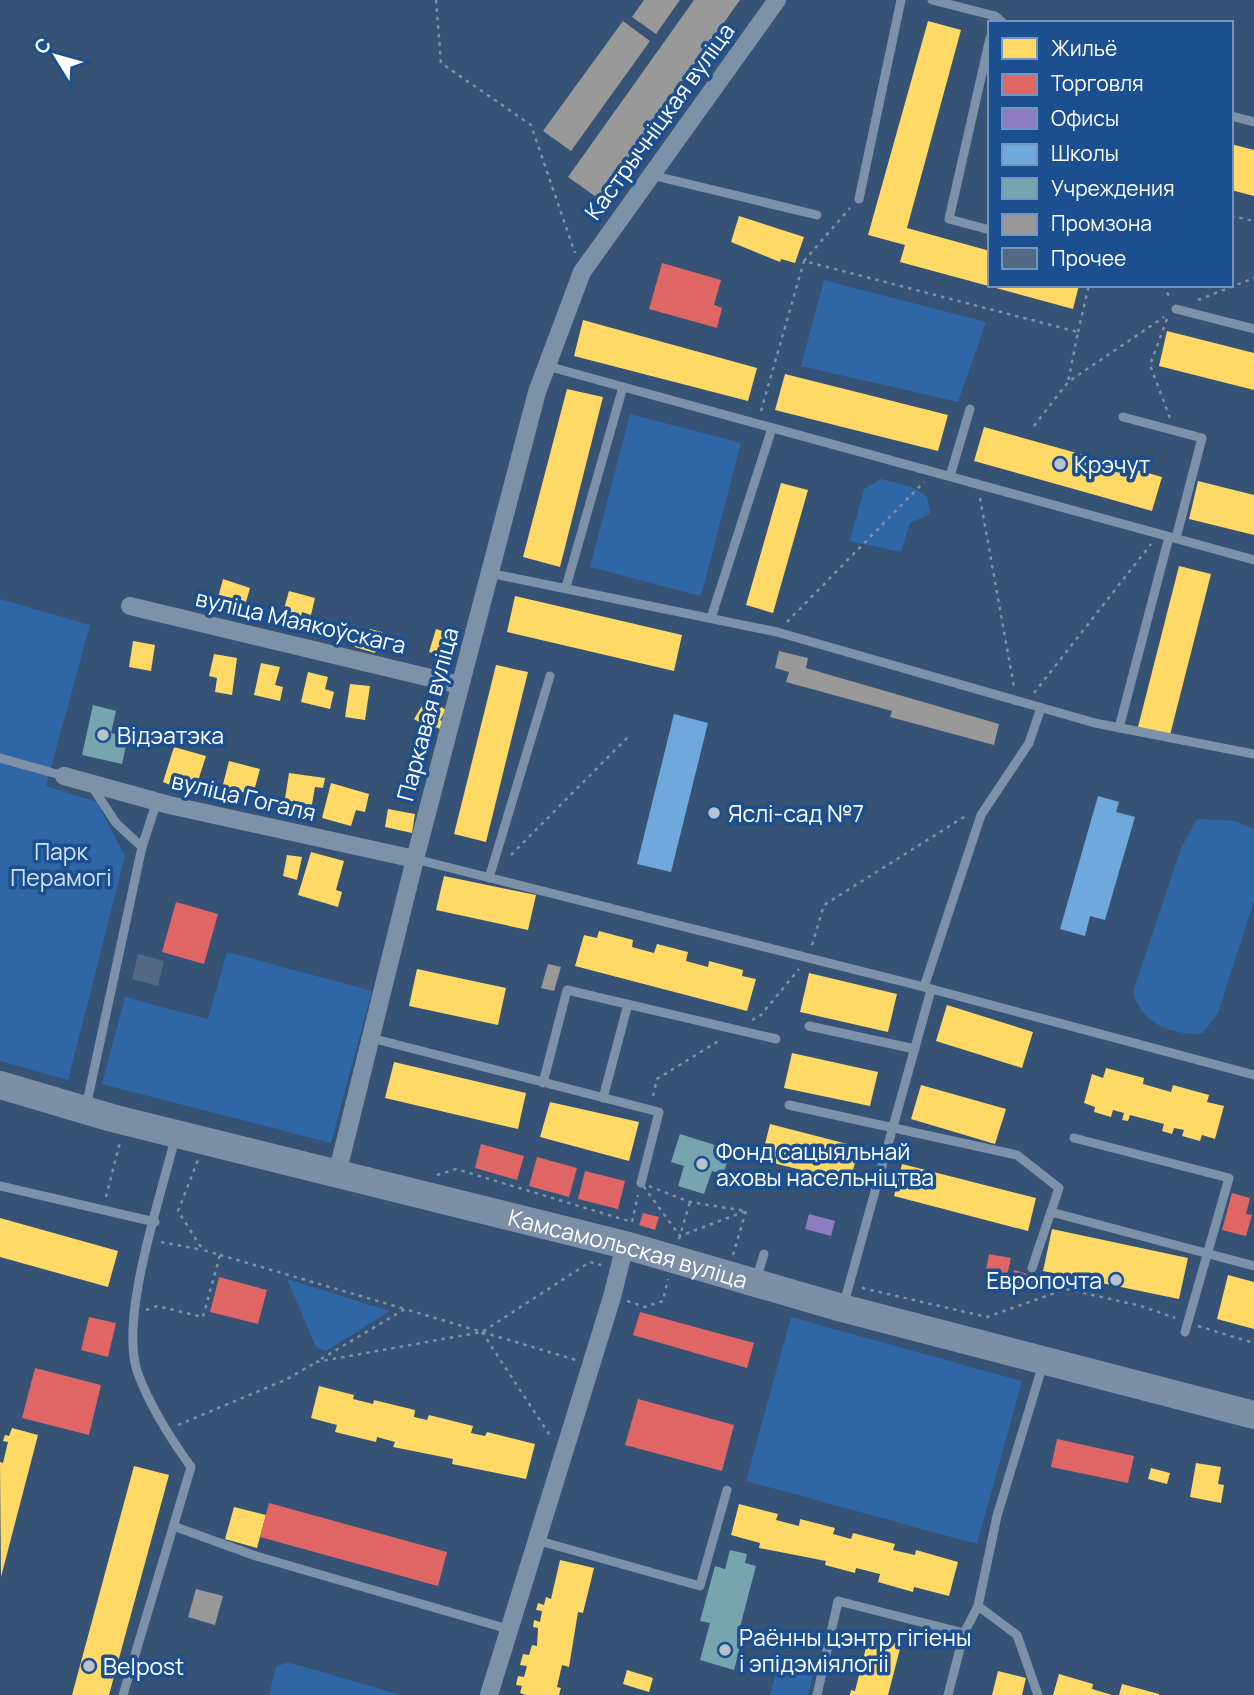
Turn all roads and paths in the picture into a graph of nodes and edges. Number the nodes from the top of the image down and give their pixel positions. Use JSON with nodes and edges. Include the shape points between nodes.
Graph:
{"nodes":[{"id":1,"x":436,"y":0,"type":"edge"},
{"id":2,"x":777,"y":0,"type":"edge"},
{"id":3,"x":901,"y":0,"type":"edge"},
{"id":4,"x":932,"y":0,"type":"edge"},
{"id":5,"x":945,"y":1,"type":"edge"},
{"id":6,"x":994,"y":19,"type":"edge"},
{"id":7,"x":988,"y":47,"type":"edge"},
{"id":8,"x":1233,"y":117,"type":"edge"},
{"id":9,"x":1254,"y":122,"type":"edge"},
{"id":10,"x":649,"y":174,"type":"junction"},
{"id":11,"x":859,"y":199,"type":"joint"},
{"id":12,"x":817,"y":215,"type":"dead end"},
{"id":13,"x":1233,"y":216,"type":"edge"},
{"id":14,"x":1254,"y":221,"type":"edge"},
{"id":15,"x":988,"y":229,"type":"edge"},
{"id":16,"x":804,"y":261,"type":"junction"},
{"id":17,"x":582,"y":272,"type":"junction"},
{"id":18,"x":1254,"y":278,"type":"edge"},
{"id":19,"x":1233,"y":286,"type":"edge"},
{"id":20,"x":1089,"y":287,"type":"edge"},
{"id":21,"x":1231,"y":287,"type":"edge"},
{"id":22,"x":1176,"y":309,"type":"joint"},
{"id":23,"x":1254,"y":329,"type":"edge"},
{"id":24,"x":1078,"y":332,"type":"junction"},
{"id":25,"x":547,"y":366,"type":"junction"},
{"id":26,"x":1068,"y":382,"type":"junction"},
{"id":27,"x":623,"y":387,"type":"junction"},
{"id":28,"x":970,"y":409,"type":"dead end"},
{"id":29,"x":1122,"y":417,"type":"dead end"},
{"id":30,"x":758,"y":424,"type":"junction"},
{"id":31,"x":1034,"y":426,"type":"dead end"},
{"id":32,"x":772,"y":428,"type":"junction"},
{"id":33,"x":1175,"y":430,"type":"junction"},
{"id":34,"x":934,"y":472,"type":"junction"},
{"id":35,"x":950,"y":477,"type":"junction"},
{"id":36,"x":978,"y":484,"type":"junction"},
{"id":37,"x":1159,"y":534,"type":"junction"},
{"id":38,"x":1173,"y":537,"type":"junction"},
{"id":39,"x":1254,"y":560,"type":"edge"},
{"id":40,"x":489,"y":573,"type":"junction"},
{"id":41,"x":566,"y":587,"type":"junction"},
{"id":42,"x":130,"y":606,"type":"dead end"},
{"id":43,"x":711,"y":618,"type":"junction"},
{"id":44,"x":777,"y":632,"type":"junction"},
{"id":45,"x":550,"y":676,"type":"dead end"},
{"id":46,"x":460,"y":685,"type":"junction"},
{"id":47,"x":1021,"y":702,"type":"junction"},
{"id":48,"x":1041,"y":708,"type":"junction"},
{"id":49,"x":1119,"y":728,"type":"junction"},
{"id":50,"x":629,"y":736,"type":"dead end"},
{"id":51,"x":1254,"y":754,"type":"edge"},
{"id":52,"x":0,"y":758,"type":"edge"},
{"id":53,"x":64,"y":776,"type":"joint"},
{"id":54,"x":90,"y":783,"type":"junction"},
{"id":55,"x":156,"y":801,"type":"junction"},
{"id":56,"x":142,"y":846,"type":"junction"},
{"id":57,"x":415,"y":859,"type":"junction"},
{"id":58,"x":488,"y":878,"type":"junction"},
{"id":59,"x":927,"y":988,"type":"junction"},
{"id":60,"x":628,"y":1004,"type":"junction"},
{"id":61,"x":809,"y":1026,"type":"dead end"},
{"id":62,"x":371,"y":1038,"type":"junction"},
{"id":63,"x":776,"y":1039,"type":"dead end"},
{"id":64,"x":915,"y":1049,"type":"junction"},
{"id":65,"x":1254,"y":1075,"type":"edge"},
{"id":66,"x":543,"y":1083,"type":"junction"},
{"id":67,"x":0,"y":1085,"type":"edge"},
{"id":68,"x":603,"y":1098,"type":"junction"},
{"id":69,"x":789,"y":1105,"type":"dead end"},
{"id":70,"x":86,"y":1109,"type":"junction"},
{"id":71,"x":892,"y":1130,"type":"junction"},
{"id":72,"x":176,"y":1133,"type":"junction"},
{"id":73,"x":121,"y":1137,"type":"dead end"},
{"id":74,"x":1074,"y":1138,"type":"dead end"},
{"id":75,"x":199,"y":1158,"type":"dead end"},
{"id":76,"x":337,"y":1174,"type":"junction"},
{"id":77,"x":641,"y":1183,"type":"junction"},
{"id":78,"x":0,"y":1186,"type":"edge"},
{"id":79,"x":690,"y":1202,"type":"junction"},
{"id":80,"x":103,"y":1210,"type":"junction"},
{"id":81,"x":746,"y":1211,"type":"junction"},
{"id":82,"x":1051,"y":1212,"type":"junction"},
{"id":83,"x":155,"y":1222,"type":"junction"},
{"id":84,"x":150,"y":1239,"type":"junction"},
{"id":85,"x":625,"y":1245,"type":"junction"},
{"id":86,"x":677,"y":1248,"type":"junction"},
{"id":87,"x":203,"y":1250,"type":"junction"},
{"id":88,"x":764,"y":1254,"type":"dead end"},
{"id":89,"x":1207,"y":1254,"type":"junction"},
{"id":90,"x":220,"y":1255,"type":"junction"},
{"id":91,"x":732,"y":1258,"type":"dead end"},
{"id":92,"x":1254,"y":1266,"type":"edge"},
{"id":93,"x":1032,"y":1268,"type":"dead end"},
{"id":94,"x":755,"y":1283,"type":"junction"},
{"id":95,"x":612,"y":1297,"type":"junction"},
{"id":96,"x":846,"y":1297,"type":"junction"},
{"id":97,"x":405,"y":1309,"type":"junction"},
{"id":98,"x":133,"y":1314,"type":"junction"},
{"id":99,"x":1186,"y":1328,"type":"junction"},
{"id":100,"x":482,"y":1332,"type":"junction"},
{"id":101,"x":1254,"y":1343,"type":"edge"},
{"id":102,"x":1045,"y":1359,"type":"junction"},
{"id":103,"x":316,"y":1362,"type":"junction"},
{"id":104,"x":592,"y":1364,"type":"junction"},
{"id":105,"x":1254,"y":1415,"type":"edge"},
{"id":106,"x":165,"y":1430,"type":"junction"},
{"id":107,"x":563,"y":1455,"type":"junction"},
{"id":108,"x":727,"y":1490,"type":"dead end"},
{"id":109,"x":176,"y":1527,"type":"junction"},
{"id":110,"x":536,"y":1540,"type":"junction"},
{"id":111,"x":978,"y":1606,"type":"junction"},
{"id":112,"x":508,"y":1629,"type":"junction"},
{"id":113,"x":964,"y":1633,"type":"junction"},
{"id":114,"x":123,"y":1695,"type":"edge"},
{"id":115,"x":489,"y":1695,"type":"edge"},
{"id":116,"x":817,"y":1695,"type":"edge"},
{"id":117,"x":948,"y":1695,"type":"edge"},
{"id":118,"x":1038,"y":1695,"type":"edge"}],
"edges":[{"from":1,"to":17,"type":"path","via":[[440,63],[531,125]]},
{"from":2,"to":10,"type":"street","name":"Кастрычніцкая вуліца"},
{"from":3,"to":11,"type":"lane"},
{"from":4,"to":5,"type":"lane"},
{"from":5,"to":6,"type":"lane"},
{"from":7,"to":15,"type":"lane","via":[[949,219]]},
{"from":8,"to":9,"type":"lane"},
{"from":10,"to":12,"type":"lane"},
{"from":10,"to":17,"type":"street","name":"Кастрычніцкая вуліца"},
{"from":11,"to":16,"type":"path"},
{"from":13,"to":14,"type":"path"},
{"from":16,"to":24,"type":"path"},
{"from":16,"to":30,"type":"path"},
{"from":17,"to":25,"type":"street","name":"Паркавая вуліца"},
{"from":18,"to":19,"type":"path"},
{"from":20,"to":24,"type":"path"},
{"from":21,"to":22,"type":"path"},
{"from":22,"to":23,"type":"lane"},
{"from":24,"to":26,"type":"path"},
{"from":25,"to":27,"type":"lane"},
{"from":25,"to":40,"type":"street","name":"Паркавая вуліца"},
{"from":26,"to":31,"type":"path"},
{"from":26,"to":33,"type":"path","via":[[1169,313],[1150,365]]},
{"from":27,"to":30,"type":"lane"},
{"from":27,"to":41,"type":"lane"},
{"from":28,"to":35,"type":"lane"},
{"from":29,"to":33,"type":"lane"},
{"from":30,"to":32,"type":"lane"},
{"from":32,"to":34,"type":"lane"},
{"from":32,"to":43,"type":"lane"},
{"from":33,"to":38,"type":"lane","via":[[1202,438]]},
{"from":34,"to":35,"type":"lane"},
{"from":34,"to":44,"type":"path"},
{"from":35,"to":36,"type":"lane"},
{"from":36,"to":37,"type":"lane"},
{"from":36,"to":47,"type":"path"},
{"from":37,"to":38,"type":"lane"},
{"from":37,"to":47,"type":"path"},
{"from":38,"to":39,"type":"lane"},
{"from":38,"to":49,"type":"lane"},
{"from":40,"to":41,"type":"lane"},
{"from":40,"to":46,"type":"street","name":"Паркавая вуліца"},
{"from":41,"to":43,"type":"lane"},
{"from":42,"to":46,"type":"street","name":"вуліца Маякоўскага"},
{"from":43,"to":44,"type":"lane"},
{"from":44,"to":47,"type":"lane"},
{"from":45,"to":58,"type":"lane"},
{"from":46,"to":57,"type":"street","name":"Паркавая вуліца"},
{"from":47,"to":48,"type":"lane"},
{"from":48,"to":49,"type":"lane"},
{"from":48,"to":59,"type":"lane","via":[[1029,743],[981,815]]},
{"from":49,"to":51,"type":"lane"},
{"from":50,"to":58,"type":"path"},
{"from":52,"to":53,"type":"lane"},
{"from":53,"to":54,"type":"street","name":"вуліца Гогаля"},
{"from":54,"to":55,"type":"street","name":"вуліца Гогаля"},
{"from":54,"to":56,"type":"lane","via":[[116,823]]},
{"from":55,"to":56,"type":"lane"},
{"from":55,"to":57,"type":"street","name":"вуліца Гогаля"},
{"from":56,"to":70,"type":"lane"},
{"from":57,"to":58,"type":"lane"},
{"from":57,"to":62,"type":"street","name":"Паркавая вуліца"},
{"from":58,"to":59,"type":"lane"},
{"from":59,"to":64,"type":"lane"},
{"from":59,"to":65,"type":"lane"},
{"from":60,"to":63,"type":"lane"},
{"from":60,"to":66,"type":"lane","via":[[567,990]]},
{"from":60,"to":68,"type":"lane"},
{"from":61,"to":64,"type":"lane"},
{"from":62,"to":66,"type":"lane"},
{"from":62,"to":76,"type":"street","name":"Паркавая вуліца"},
{"from":64,"to":71,"type":"lane"},
{"from":66,"to":68,"type":"lane"},
{"from":67,"to":70,"type":"main road","name":"Камсамольская вуліца"},
{"from":68,"to":77,"type":"lane","via":[[659,1112]]},
{"from":69,"to":71,"type":"lane"},
{"from":70,"to":72,"type":"main road","name":"Камсамольская вуліца"},
{"from":71,"to":82,"type":"lane","via":[[1017,1155],[1059,1188]]},
{"from":71,"to":96,"type":"lane"},
{"from":72,"to":76,"type":"main road","name":"Камсамольская вуліца"},
{"from":72,"to":83,"type":"lane"},
{"from":73,"to":80,"type":"path"},
{"from":74,"to":89,"type":"lane","via":[[1229,1178]]},
{"from":75,"to":87,"type":"path","via":[[178,1212]]},
{"from":76,"to":85,"type":"main road","name":"Камсамольская вуліца"},
{"from":77,"to":79,"type":"path"},
{"from":77,"to":86,"type":"path"},
{"from":78,"to":80,"type":"lane"},
{"from":79,"to":81,"type":"path"},
{"from":79,"to":86,"type":"path"},
{"from":80,"to":83,"type":"lane"},
{"from":81,"to":86,"type":"path"},
{"from":81,"to":91,"type":"path"},
{"from":82,"to":89,"type":"lane"},
{"from":82,"to":93,"type":"lane"},
{"from":83,"to":84,"type":"lane"},
{"from":84,"to":87,"type":"path"},
{"from":84,"to":98,"type":"lane"},
{"from":85,"to":86,"type":"main road","name":"Камсамольская вуліца"},
{"from":85,"to":95,"type":"street"},
{"from":86,"to":94,"type":"main road","name":"Камсамольская вуліца"},
{"from":86,"to":95,"type":"path","via":[[663,1301],[645,1307]]},
{"from":87,"to":90,"type":"path"},
{"from":88,"to":94,"type":"lane"},
{"from":89,"to":92,"type":"lane"},
{"from":89,"to":99,"type":"lane"},
{"from":90,"to":97,"type":"path"},
{"from":90,"to":98,"type":"path","via":[[203,1317],[158,1306]]},
{"from":94,"to":96,"type":"main road","name":"Камсамольская вуліца"},
{"from":95,"to":100,"type":"path","via":[[605,1295],[609,1278],[602,1265],[590,1262]]},
{"from":95,"to":104,"type":"street"},
{"from":96,"to":99,"type":"path","via":[[987,1317],[1066,1289],[1141,1306]]},
{"from":96,"to":102,"type":"main road","name":"Камсамольская вуліца"},
{"from":97,"to":100,"type":"path"},
{"from":97,"to":103,"type":"path"},
{"from":98,"to":106,"type":"lane","via":[[137,1373]]},
{"from":99,"to":101,"type":"path"},
{"from":100,"to":103,"type":"path"},
{"from":100,"to":104,"type":"path"},
{"from":100,"to":107,"type":"path"},
{"from":102,"to":105,"type":"main road","name":"Камсамольская вуліца"},
{"from":102,"to":111,"type":"lane","via":[[997,1516]]},
{"from":103,"to":106,"type":"path","via":[[285,1380]]},
{"from":104,"to":107,"type":"street"},
{"from":106,"to":109,"type":"lane","via":[[191,1467]]},
{"from":107,"to":110,"type":"street"},
{"from":108,"to":110,"type":"lane","via":[[700,1586]]},
{"from":109,"to":112,"type":"lane","via":[[256,1556]]},
{"from":109,"to":114,"type":"lane"},
{"from":110,"to":112,"type":"street"},
{"from":111,"to":113,"type":"lane"},
{"from":111,"to":118,"type":"lane","via":[[1017,1635]]},
{"from":112,"to":115,"type":"street"},
{"from":113,"to":116,"type":"lane","via":[[838,1601]]},
{"from":113,"to":117,"type":"lane"}]}
